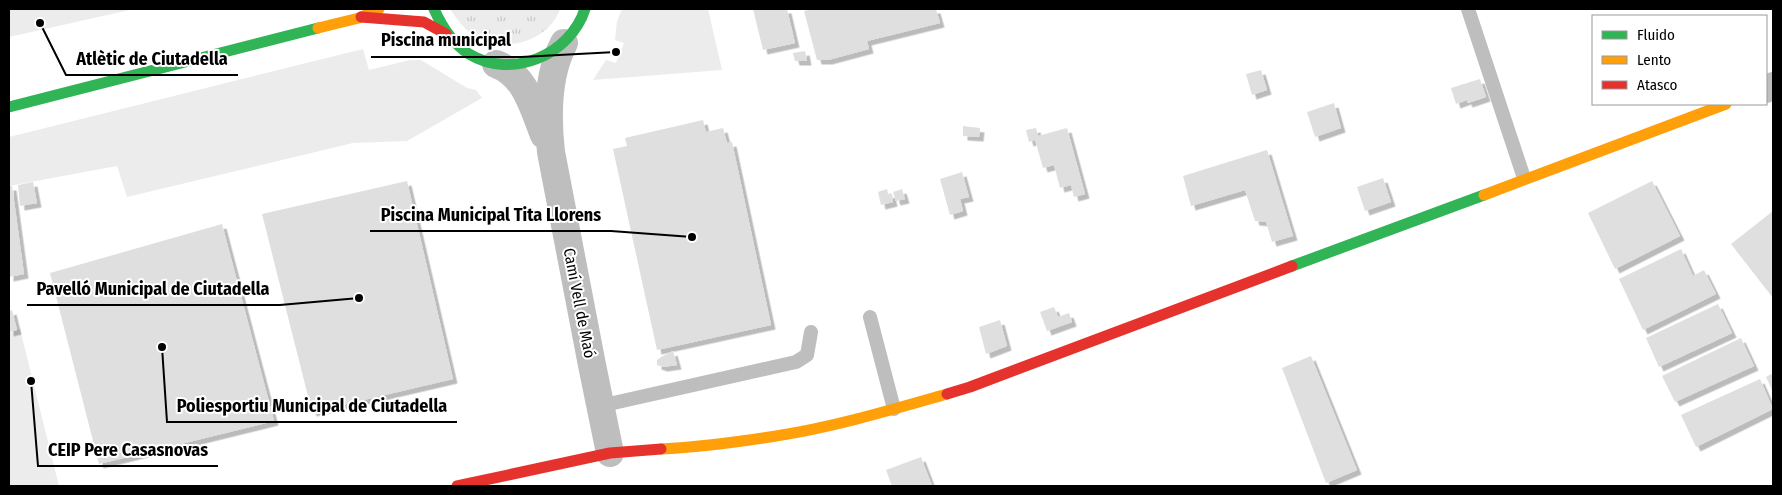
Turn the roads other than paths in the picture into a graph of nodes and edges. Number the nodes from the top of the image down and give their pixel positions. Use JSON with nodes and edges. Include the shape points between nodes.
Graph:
{"nodes":[{"id":1,"x":379,"y":9,"type":"edge"},
{"id":2,"x":434,"y":9,"type":"edge"},
{"id":3,"x":585,"y":9,"type":"edge"},
{"id":4,"x":1468,"y":9,"type":"edge"},
{"id":5,"x":361,"y":17,"type":"junction"},
{"id":6,"x":446,"y":34,"type":"junction"},
{"id":7,"x":564,"y":42,"type":"junction"},
{"id":8,"x":496,"y":64,"type":"junction"},
{"id":9,"x":1723,"y":105,"type":"edge"},
{"id":10,"x":9,"y":107,"type":"edge"},
{"id":11,"x":551,"y":152,"type":"junction"},
{"id":12,"x":1524,"y":178,"type":"junction"},
{"id":13,"x":870,"y":318,"type":"dead end"},
{"id":14,"x":811,"y":332,"type":"dead end"},
{"id":15,"x":600,"y":406,"type":"junction"},
{"id":16,"x":894,"y":409,"type":"junction"},
{"id":17,"x":610,"y":453,"type":"junction"},
{"id":18,"x":457,"y":486,"type":"edge"}],
"edges":[{"from":1,"to":5,"type":"street"},
{"from":2,"to":6,"type":"street"},
{"from":3,"to":7,"type":"street","via":[[579,24]]},
{"from":4,"to":12,"type":"lane"},
{"from":5,"to":6,"type":"street","via":[[424,22]]},
{"from":5,"to":10,"type":"street"},
{"from":6,"to":8,"type":"street","via":[[468,54]]},
{"from":7,"to":8,"type":"street","via":[[540,59]]},
{"from":7,"to":11,"type":"street","name":"Camí Vell de Maó","via":[[553,72],[549,130]]},
{"from":8,"to":11,"type":"street","name":"Camí Vell de Maó","via":[[517,77]]},
{"from":9,"to":12,"type":"street"},
{"from":11,"to":15,"type":"street","name":"Camí Vell de Maó"},
{"from":12,"to":16,"type":"street","via":[[970,387]]},
{"from":13,"to":16,"type":"lane"},
{"from":14,"to":15,"type":"lane","via":[[807,355],[796,362]]},
{"from":15,"to":17,"type":"street","name":"Camí Vell de Maó"},
{"from":16,"to":17,"type":"street","via":[[777,436]]},
{"from":17,"to":18,"type":"street"}]}
